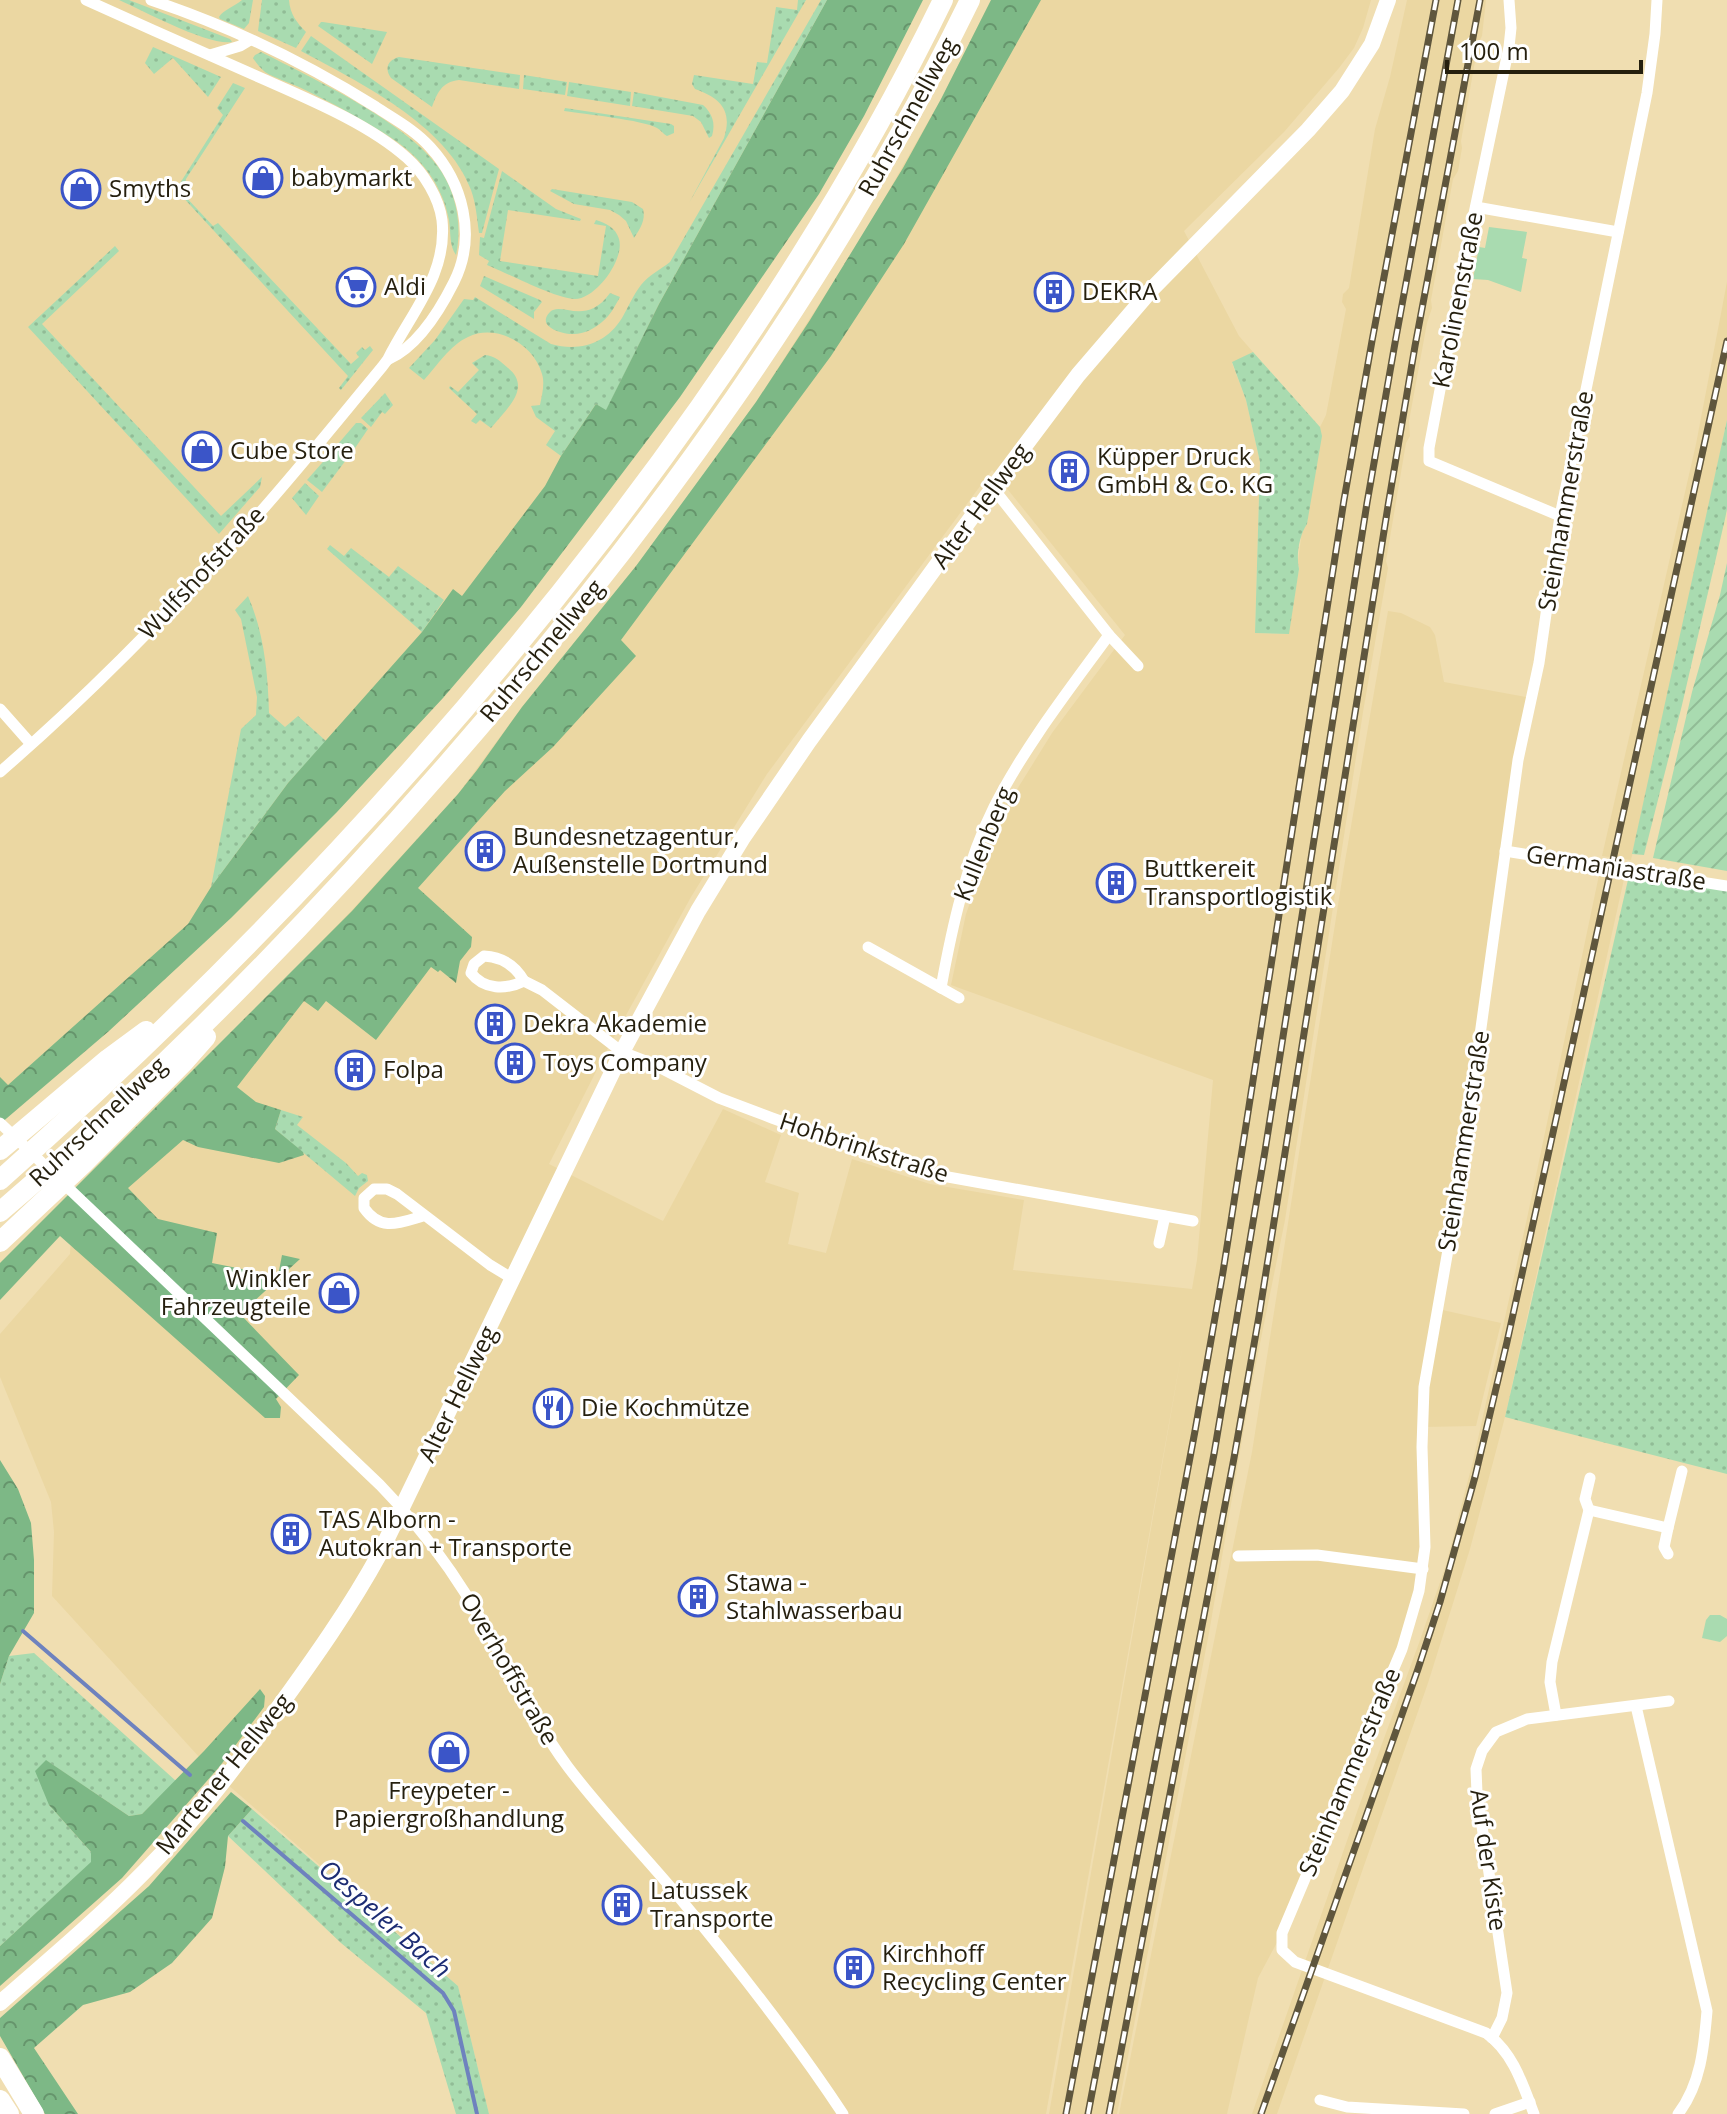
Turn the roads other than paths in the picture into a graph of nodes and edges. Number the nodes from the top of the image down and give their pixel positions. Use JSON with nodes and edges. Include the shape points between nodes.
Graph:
{"nodes":[{"id":1,"x":86,"y":0,"type":"edge"},
{"id":2,"x":151,"y":0,"type":"edge"},
{"id":3,"x":943,"y":0,"type":"edge"},
{"id":4,"x":970,"y":0,"type":"edge"},
{"id":5,"x":1388,"y":0,"type":"edge"},
{"id":6,"x":1509,"y":0,"type":"edge"},
{"id":7,"x":1657,"y":0,"type":"edge"},
{"id":8,"x":250,"y":40,"type":"junction"},
{"id":9,"x":210,"y":55,"type":"junction"},
{"id":10,"x":1476,"y":207,"type":"junction"},
{"id":11,"x":1618,"y":232,"type":"junction"},
{"id":12,"x":388,"y":359,"type":"junction"},
{"id":13,"x":993,"y":488,"type":"junction"},
{"id":14,"x":1560,"y":516,"type":"junction"},
{"id":15,"x":1109,"y":635,"type":"junction"},
{"id":16,"x":1138,"y":666,"type":"dead end"},
{"id":17,"x":0,"y":709,"type":"edge"},
{"id":18,"x":31,"y":744,"type":"junction"},
{"id":19,"x":0,"y":772,"type":"edge"},
{"id":20,"x":1505,"y":851,"type":"junction"},
{"id":21,"x":1727,"y":886,"type":"edge"},
{"id":22,"x":868,"y":947,"type":"dead end"},
{"id":23,"x":216,"y":978,"type":"junction"},
{"id":24,"x":524,"y":981,"type":"dead end"},
{"id":25,"x":941,"y":988,"type":"junction"},
{"id":26,"x":959,"y":998,"type":"dead end"},
{"id":27,"x":622,"y":1052,"type":"junction"},
{"id":28,"x":0,"y":1123,"type":"edge"},
{"id":29,"x":2,"y":1147,"type":"edge"},
{"id":30,"x":5,"y":1176,"type":"edge"},
{"id":31,"x":36,"y":1196,"type":"junction"},
{"id":32,"x":0,"y":1212,"type":"edge"},
{"id":33,"x":423,"y":1216,"type":"junction"},
{"id":34,"x":1165,"y":1216,"type":"junction"},
{"id":35,"x":1193,"y":1221,"type":"dead end"},
{"id":36,"x":0,"y":1243,"type":"edge"},
{"id":37,"x":1159,"y":1243,"type":"dead end"},
{"id":38,"x":513,"y":1279,"type":"junction"},
{"id":39,"x":1682,"y":1471,"type":"dead end"},
{"id":40,"x":1590,"y":1478,"type":"dead end"},
{"id":41,"x":402,"y":1509,"type":"junction"},
{"id":42,"x":1589,"y":1510,"type":"junction"},
{"id":43,"x":1668,"y":1528,"type":"junction"},
{"id":44,"x":1668,"y":1554,"type":"dead end"},
{"id":45,"x":1238,"y":1556,"type":"dead end"},
{"id":46,"x":1423,"y":1569,"type":"junction"},
{"id":47,"x":1669,"y":1701,"type":"dead end"},
{"id":48,"x":1636,"y":1706,"type":"junction"},
{"id":49,"x":1556,"y":1715,"type":"junction"},
{"id":50,"x":4,"y":1999,"type":"edge"},
{"id":51,"x":1492,"y":2038,"type":"junction"},
{"id":52,"x":0,"y":2058,"type":"edge"},
{"id":53,"x":0,"y":2100,"type":"edge"},
{"id":54,"x":1320,"y":2100,"type":"dead end"},
{"id":55,"x":1530,"y":2102,"type":"junction"},
{"id":56,"x":9,"y":2114,"type":"edge"},
{"id":57,"x":34,"y":2114,"type":"edge"},
{"id":58,"x":843,"y":2114,"type":"edge"},
{"id":59,"x":1464,"y":2114,"type":"edge"},
{"id":60,"x":1495,"y":2114,"type":"edge"},
{"id":61,"x":1534,"y":2114,"type":"edge"},
{"id":62,"x":1678,"y":2114,"type":"edge"}],
"edges":[{"from":1,"to":9,"type":"street","name":"Wulfshofstraße"},
{"from":2,"to":8,"type":"street","name":"Wulfshofstraße"},
{"from":3,"to":23,"type":"highway","name":"Ruhrschnellweg","via":[[817,230],[645,484],[473,700]]},
{"from":4,"to":31,"type":"highway","name":"Ruhrschnellweg","via":[[854,215],[760,362],[620,556],[411,806]]},
{"from":5,"to":13,"type":"street","name":"Alter Hellweg","via":[[1365,56],[1333,102],[1123,322]]},
{"from":6,"to":10,"type":"street","name":"Karolinenstraße","via":[[1509,47]]},
{"from":7,"to":11,"type":"street","name":"Steinhammerstraße","via":[[1647,93]]},
{"from":8,"to":9,"type":"street"},
{"from":8,"to":12,"type":"street","name":"Wulfshofstraße","via":[[353,93],[416,134],[456,184],[465,228],[457,276],[432,319],[403,353]]},
{"from":9,"to":12,"type":"street","name":"Wulfshofstraße","via":[[377,136],[427,182],[442,222],[436,270]]},
{"from":10,"to":11,"type":"street"},
{"from":10,"to":14,"type":"street","name":"Karolinenstraße","via":[[1429,461]]},
{"from":11,"to":14,"type":"street","name":"Steinhammerstraße"},
{"from":12,"to":18,"type":"street","name":"Wulfshofstraße","via":[[242,533]]},
{"from":13,"to":15,"type":"street"},
{"from":13,"to":27,"type":"street","name":"Alter Hellweg","via":[[742,839]]},
{"from":14,"to":20,"type":"street","name":"Steinhammerstraße"},
{"from":15,"to":16,"type":"street"},
{"from":15,"to":25,"type":"street","name":"Kullenberg","via":[[993,809],[956,915]]},
{"from":17,"to":18,"type":"street"},
{"from":18,"to":19,"type":"street","name":"Wulfshofstraße"},
{"from":20,"to":21,"type":"street","name":"Germaniastraße"},
{"from":20,"to":46,"type":"street","name":"Steinhammerstraße","via":[[1459,1187],[1424,1387]]},
{"from":22,"to":25,"type":"street"},
{"from":23,"to":29,"type":"highway"},
{"from":23,"to":30,"type":"highway","name":"Ruhrschnellweg"},
{"from":24,"to":27,"type":"street"},
{"from":25,"to":26,"type":"street"},
{"from":27,"to":34,"type":"street","name":"Hohbrinkstraße","via":[[719,1098],[937,1175]]},
{"from":27,"to":38,"type":"street","name":"Alter Hellweg"},
{"from":28,"to":41,"type":"street","name":"Overhoffstraße"},
{"from":31,"to":32,"type":"highway","name":"Ruhrschnellweg"},
{"from":31,"to":36,"type":"highway","via":[[24,1220]]},
{"from":33,"to":33,"type":"street","via":[[387,1189],[374,1189],[364,1198],[364,1208],[376,1221],[390,1225]]},
{"from":33,"to":38,"type":"street"},
{"from":34,"to":35,"type":"street","name":"Hohbrinkstraße"},
{"from":34,"to":37,"type":"street"},
{"from":38,"to":41,"type":"street","name":"Alter Hellweg"},
{"from":39,"to":43,"type":"street"},
{"from":40,"to":42,"type":"street","via":[[1585,1499]]},
{"from":41,"to":50,"type":"street","name":"Martener Hellweg","via":[[346,1610],[207,1802],[107,1909]]},
{"from":41,"to":58,"type":"street","name":"Overhoffstraße","via":[[455,1578],[570,1769],[715,1941]]},
{"from":42,"to":43,"type":"street"},
{"from":42,"to":49,"type":"street","via":[[1552,1662]]},
{"from":43,"to":44,"type":"street"},
{"from":45,"to":46,"type":"street","via":[[1317,1555]]},
{"from":46,"to":51,"type":"street","name":"Steinhammerstraße","via":[[1402,1649],[1282,1933],[1282,1950],[1303,1965]]},
{"from":47,"to":48,"type":"street","name":"Auf der Kiste"},
{"from":48,"to":49,"type":"street","name":"Auf der Kiste"},
{"from":48,"to":62,"type":"street","via":[[1707,2011],[1696,2081]]},
{"from":49,"to":51,"type":"street","name":"Auf der Kiste","via":[[1527,1719],[1496,1732],[1476,1769],[1507,1993]]},
{"from":51,"to":55,"type":"street","name":"Steinhammerstraße","via":[[1513,2063]]},
{"from":52,"to":57,"type":"highway"},
{"from":53,"to":56,"type":"highway"},
{"from":54,"to":59,"type":"street","via":[[1347,2107]]},
{"from":55,"to":60,"type":"street"},
{"from":55,"to":61,"type":"street","name":"Steinhammerstraße"}]}
